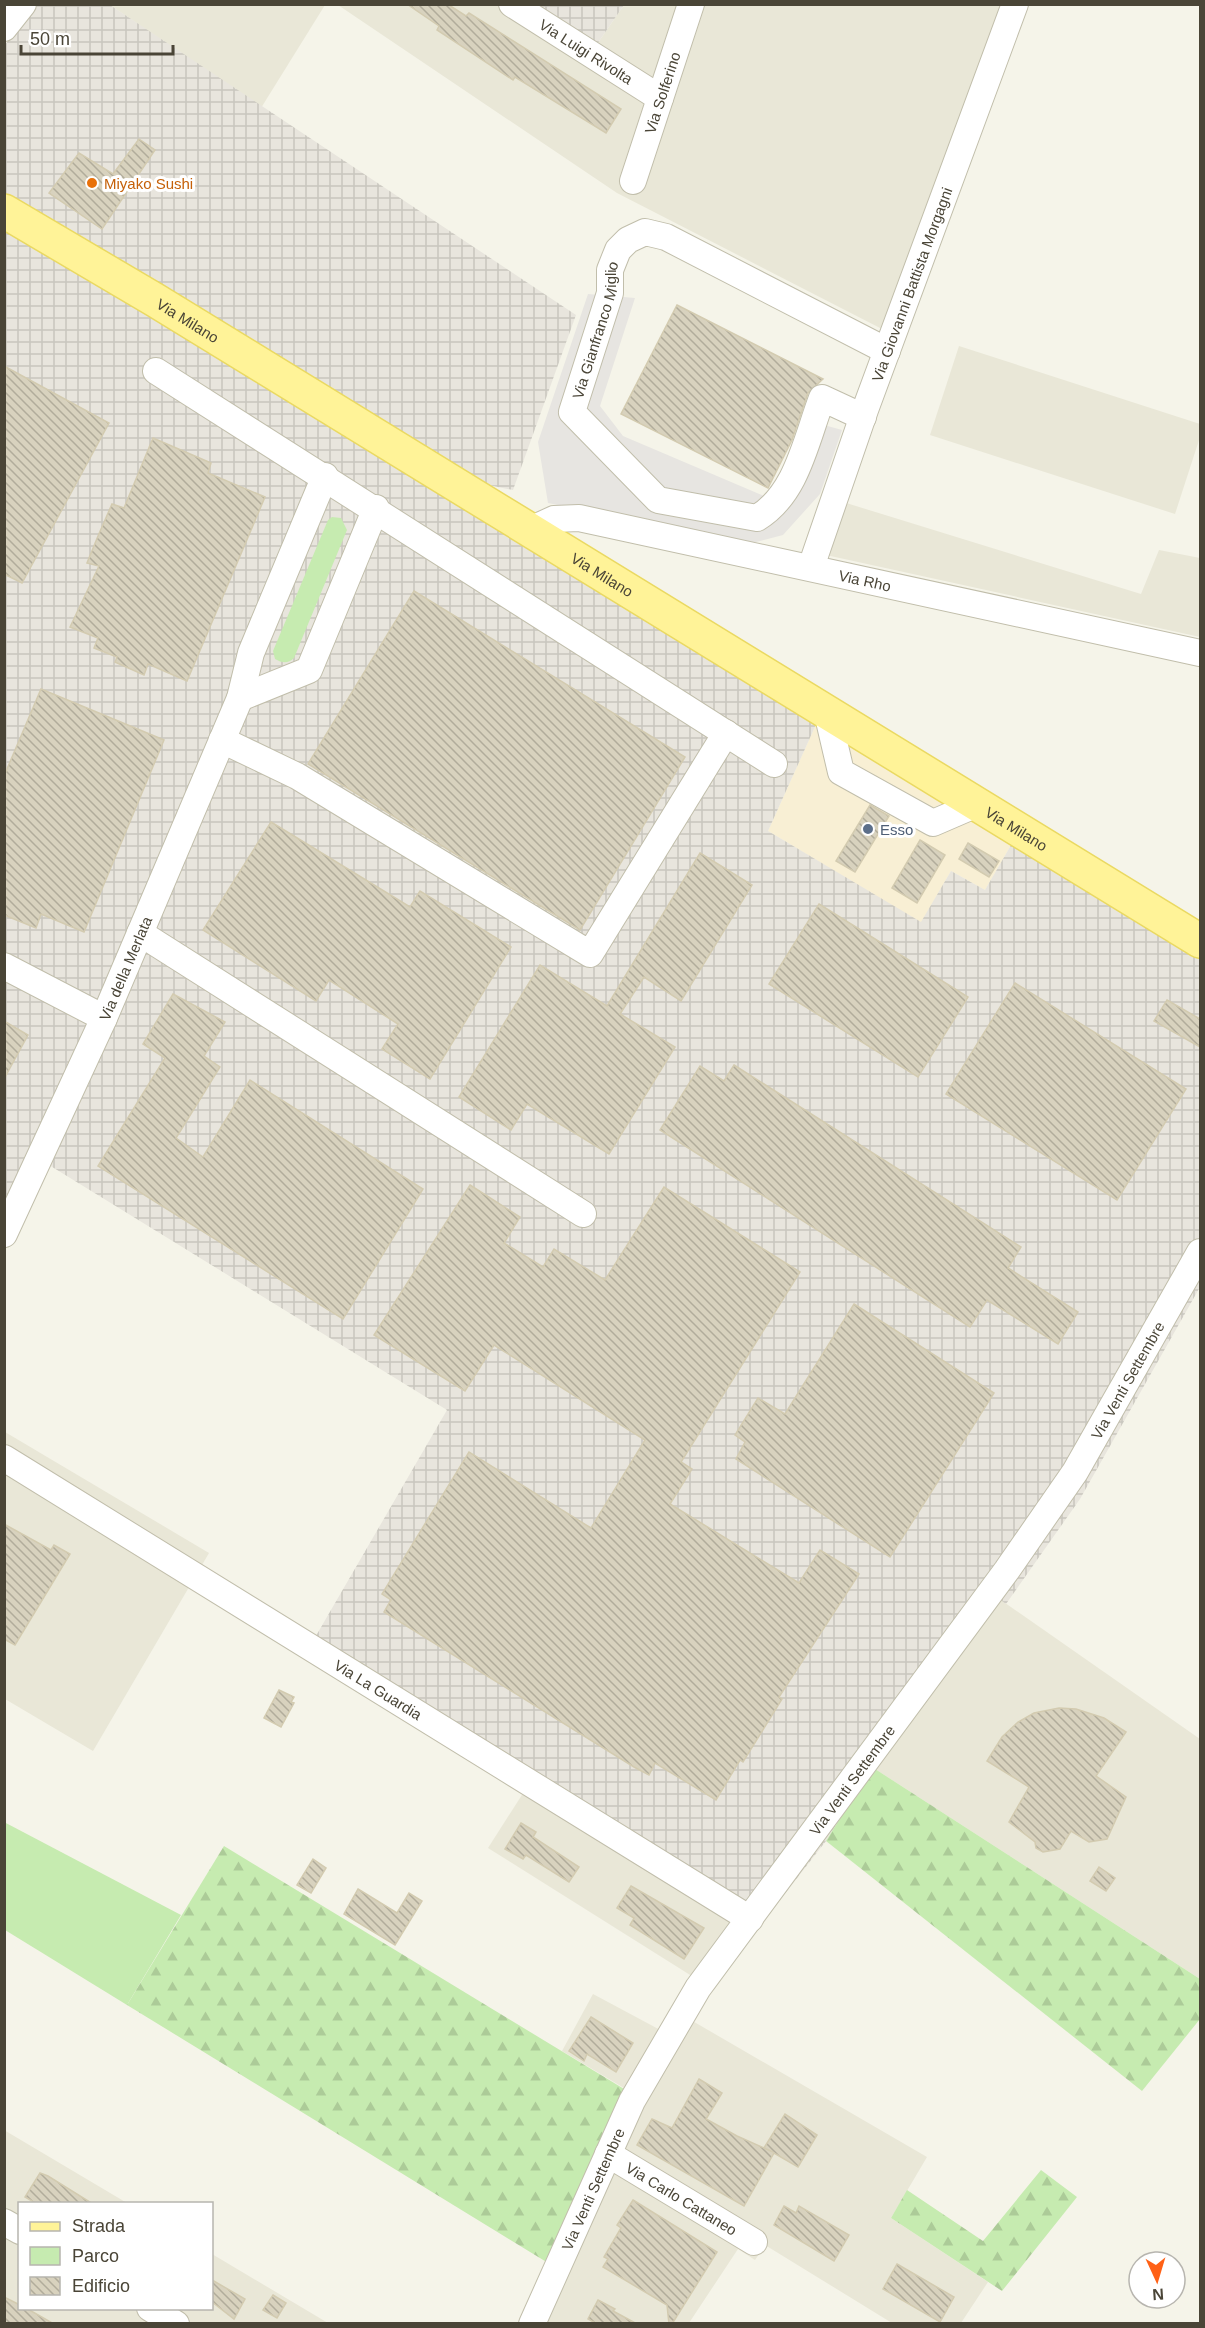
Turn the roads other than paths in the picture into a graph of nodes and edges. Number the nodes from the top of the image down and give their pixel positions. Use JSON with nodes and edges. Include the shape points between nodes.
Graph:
{"nodes":[{"id":1,"x":23,"y":4,"type":"edge"},
{"id":2,"x":512,"y":4,"type":"edge"},
{"id":3,"x":691,"y":4,"type":"edge"},
{"id":4,"x":1015,"y":4,"type":"edge"},
{"id":5,"x":4,"y":28,"type":"edge"},
{"id":6,"x":660,"y":98,"type":"junction"},
{"id":7,"x":633,"y":181,"type":"dead end"},
{"id":8,"x":4,"y":211,"type":"edge"},
{"id":9,"x":887,"y":351,"type":"junction"},
{"id":10,"x":156,"y":371,"type":"dead end"},
{"id":11,"x":863,"y":417,"type":"junction"},
{"id":12,"x":325,"y":477,"type":"junction"},
{"id":13,"x":376,"y":508,"type":"junction"},
{"id":14,"x":531,"y":530,"type":"junction"},
{"id":15,"x":811,"y":567,"type":"junction"},
{"id":16,"x":1200,"y":653,"type":"edge"},
{"id":17,"x":240,"y":698,"type":"junction"},
{"id":18,"x":827,"y":712,"type":"junction"},
{"id":19,"x":726,"y":733,"type":"junction"},
{"id":20,"x":222,"y":740,"type":"junction"},
{"id":21,"x":774,"y":764,"type":"dead end"},
{"id":22,"x":977,"y":804,"type":"junction"},
{"id":23,"x":140,"y":933,"type":"junction"},
{"id":24,"x":1200,"y":941,"type":"edge"},
{"id":25,"x":4,"y":966,"type":"edge"},
{"id":26,"x":104,"y":1018,"type":"junction"},
{"id":27,"x":583,"y":1214,"type":"dead end"},
{"id":28,"x":4,"y":1234,"type":"edge"},
{"id":29,"x":1200,"y":1252,"type":"edge"},
{"id":30,"x":4,"y":1458,"type":"edge"},
{"id":31,"x":750,"y":1919,"type":"junction"},
{"id":32,"x":608,"y":2154,"type":"junction"},
{"id":33,"x":4,"y":2222,"type":"edge"},
{"id":34,"x":18,"y":2230,"type":"edge"},
{"id":35,"x":754,"y":2242,"type":"dead end"},
{"id":36,"x":153,"y":2310,"type":"edge"},
{"id":37,"x":176,"y":2324,"type":"edge"},
{"id":38,"x":532,"y":2324,"type":"edge"}],
"edges":[{"from":1,"to":5,"type":"street"},
{"from":2,"to":6,"type":"street","name":"Via Luigi Rivolta"},
{"from":3,"to":6,"type":"street","name":"Via Solferino"},
{"from":4,"to":9,"type":"street","name":"Via Giovanni Battista Morgagni"},
{"from":6,"to":7,"type":"street","name":"Via Solferino"},
{"from":8,"to":14,"type":"main road","name":"Via Milano"},
{"from":9,"to":11,"type":"street","name":"Via Giovanni Battista Morgagni"},
{"from":9,"to":11,"type":"street","name":"Via Gianfranco Miglio","via":[[666,237],[645,232],[618,250],[610,270],[610,293],[572,412],[658,500],[757,518],[787,492],[822,398]]},
{"from":10,"to":12,"type":"street"},
{"from":11,"to":15,"type":"street","name":"Via Giovanni Battista Morgagni"},
{"from":12,"to":13,"type":"street"},
{"from":12,"to":17,"type":"street","name":"Via della Merlata","via":[[251,653]]},
{"from":13,"to":17,"type":"street","via":[[309,670]]},
{"from":13,"to":19,"type":"street"},
{"from":14,"to":15,"type":"street","name":"Via Rho","via":[[554,519],[579,518]]},
{"from":14,"to":18,"type":"main road","name":"Via Milano"},
{"from":15,"to":16,"type":"street","name":"Via Rho"},
{"from":17,"to":20,"type":"street","name":"Via della Merlata"},
{"from":18,"to":22,"type":"main road","name":"Via Milano"},
{"from":18,"to":22,"type":"street","via":[[841,772],[933,824]]},
{"from":19,"to":20,"type":"street","via":[[590,954],[297,776]]},
{"from":19,"to":21,"type":"street"},
{"from":20,"to":23,"type":"street","name":"Via della Merlata"},
{"from":22,"to":24,"type":"main road","name":"Via Milano"},
{"from":23,"to":26,"type":"street","name":"Via della Merlata"},
{"from":23,"to":27,"type":"street"},
{"from":25,"to":26,"type":"street"},
{"from":26,"to":28,"type":"street","name":"Via della Merlata"},
{"from":29,"to":31,"type":"street","name":"Via Venti Settembre","via":[[1075,1472]]},
{"from":30,"to":31,"type":"street","name":"Via La Guardia"},
{"from":31,"to":32,"type":"street","name":"Via Venti Settembre","via":[[698,1988],[632,2101]]},
{"from":32,"to":35,"type":"street","name":"Via Carlo Cattaneo"},
{"from":32,"to":38,"type":"street","name":"Via Venti Settembre"},
{"from":33,"to":34,"type":"street"},
{"from":36,"to":37,"type":"street"}]}
